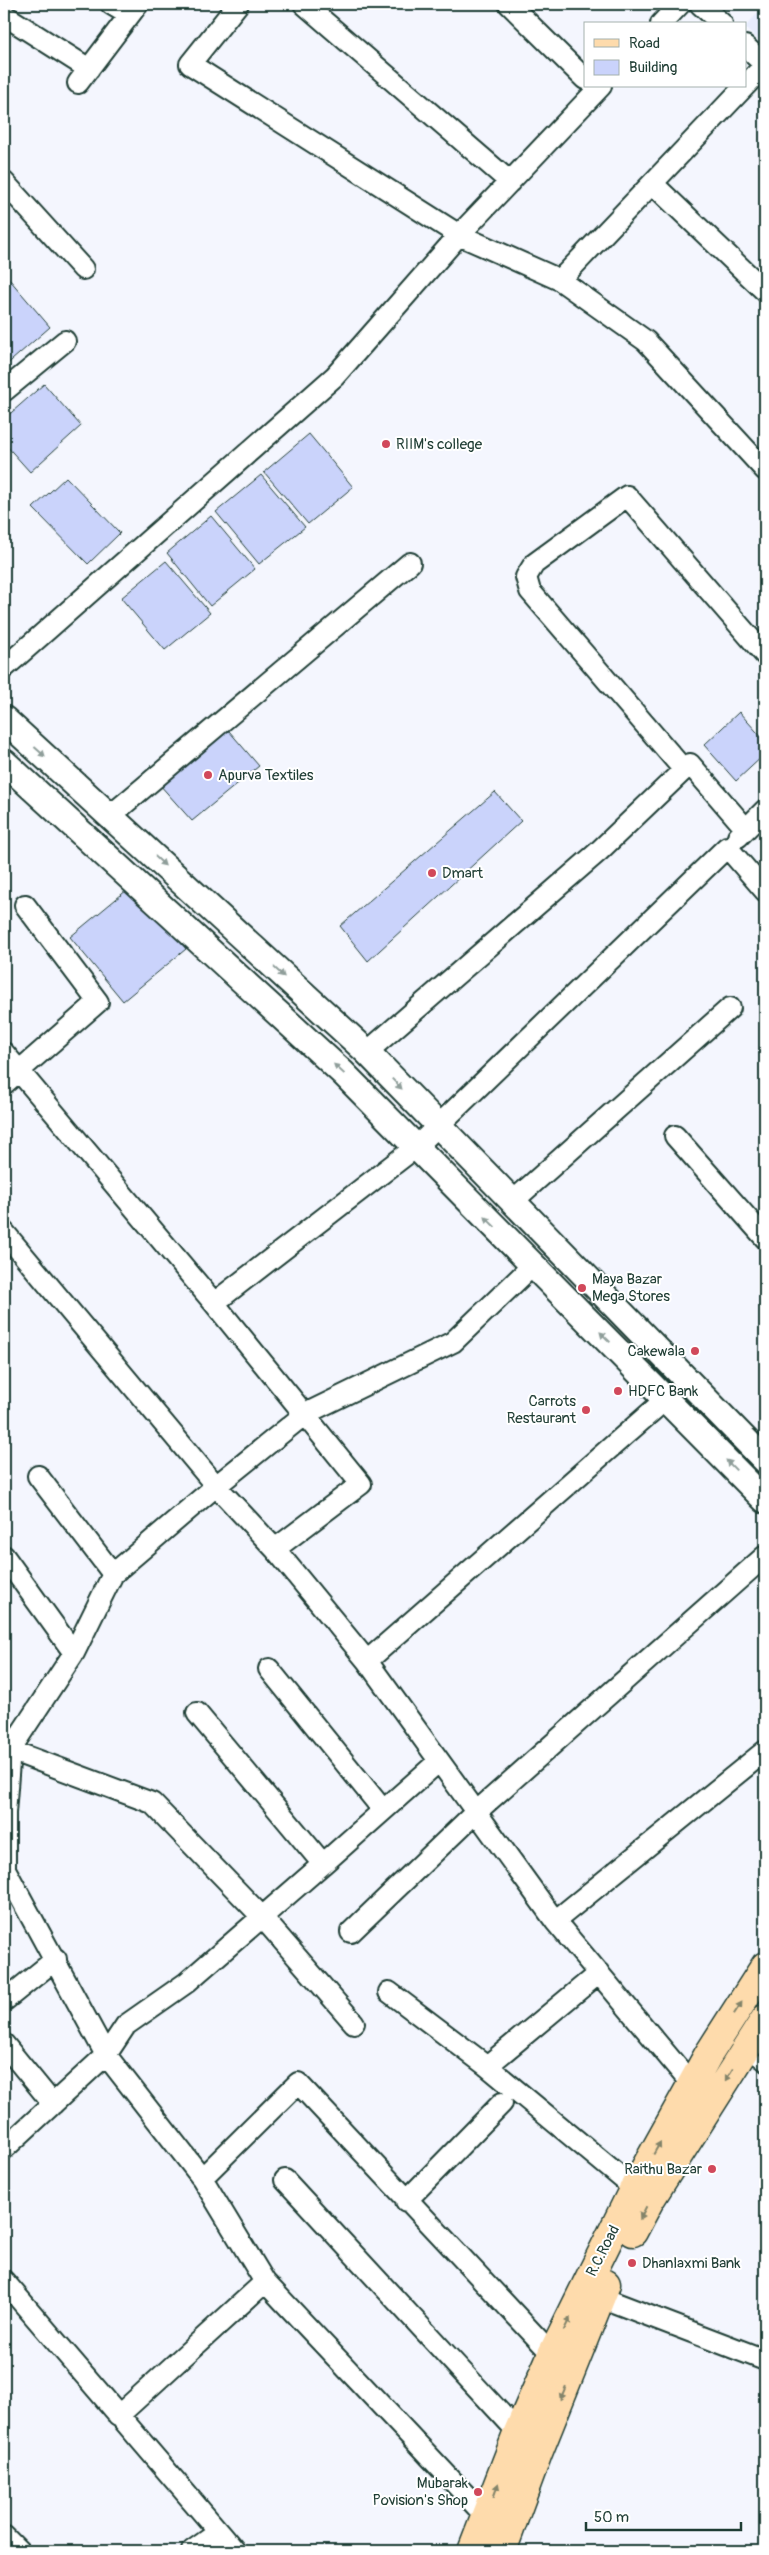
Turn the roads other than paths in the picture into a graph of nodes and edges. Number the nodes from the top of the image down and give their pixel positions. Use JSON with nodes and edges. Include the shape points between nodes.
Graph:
{"nodes":[{"id":1,"x":111,"y":4,"type":"edge"},
{"id":2,"x":238,"y":4,"type":"edge"},
{"id":3,"x":304,"y":4,"type":"edge"},
{"id":4,"x":509,"y":4,"type":"edge"},
{"id":5,"x":680,"y":4,"type":"edge"},
{"id":6,"x":700,"y":4,"type":"edge"},
{"id":7,"x":133,"y":9,"type":"edge"},
{"id":8,"x":4,"y":15,"type":"edge"},
{"id":9,"x":663,"y":22,"type":"edge"},
{"id":10,"x":720,"y":22,"type":"edge"},
{"id":11,"x":755,"y":49,"type":"edge"},
{"id":12,"x":584,"y":76,"type":"edge"},
{"id":13,"x":746,"y":85,"type":"edge"},
{"id":14,"x":592,"y":88,"type":"edge"},
{"id":15,"x":743,"y":88,"type":"edge"},
{"id":16,"x":4,"y":182,"type":"edge"},
{"id":17,"x":510,"y":182,"type":"junction"},
{"id":18,"x":653,"y":184,"type":"junction"},
{"id":19,"x":459,"y":235,"type":"junction"},
{"id":20,"x":83,"y":269,"type":"dead end"},
{"id":21,"x":560,"y":280,"type":"junction"},
{"id":22,"x":765,"y":291,"type":"edge"},
{"id":23,"x":66,"y":341,"type":"dead end"},
{"id":24,"x":4,"y":391,"type":"edge"},
{"id":25,"x":765,"y":470,"type":"edge"},
{"id":26,"x":410,"y":563,"type":"dead end"},
{"id":27,"x":765,"y":655,"type":"edge"},
{"id":28,"x":4,"y":668,"type":"edge"},
{"id":29,"x":4,"y":719,"type":"edge"},
{"id":30,"x":4,"y":762,"type":"edge"},
{"id":31,"x":684,"y":770,"type":"junction"},
{"id":32,"x":765,"y":810,"type":"edge"},
{"id":33,"x":110,"y":816,"type":"junction"},
{"id":34,"x":746,"y":829,"type":"junction"},
{"id":35,"x":727,"y":847,"type":"junction"},
{"id":36,"x":765,"y":891,"type":"edge"},
{"id":37,"x":25,"y":905,"type":"dead end"},
{"id":38,"x":730,"y":1008,"type":"dead end"},
{"id":39,"x":367,"y":1052,"type":"junction"},
{"id":40,"x":4,"y":1053,"type":"edge"},
{"id":41,"x":11,"y":1078,"type":"edge"},
{"id":42,"x":437,"y":1126,"type":"junction"},
{"id":43,"x":675,"y":1136,"type":"dead end"},
{"id":44,"x":416,"y":1147,"type":"junction"},
{"id":45,"x":512,"y":1202,"type":"junction"},
{"id":46,"x":4,"y":1232,"type":"edge"},
{"id":47,"x":765,"y":1238,"type":"edge"},
{"id":48,"x":533,"y":1265,"type":"junction"},
{"id":49,"x":214,"y":1303,"type":"junction"},
{"id":50,"x":666,"y":1399,"type":"junction"},
{"id":51,"x":305,"y":1414,"type":"junction"},
{"id":52,"x":765,"y":1460,"type":"edge"},
{"id":53,"x":38,"y":1476,"type":"dead end"},
{"id":54,"x":216,"y":1486,"type":"junction"},
{"id":55,"x":765,"y":1500,"type":"edge"},
{"id":56,"x":275,"y":1549,"type":"junction"},
{"id":57,"x":4,"y":1556,"type":"edge"},
{"id":58,"x":765,"y":1556,"type":"edge"},
{"id":59,"x":113,"y":1574,"type":"junction"},
{"id":60,"x":74,"y":1653,"type":"junction"},
{"id":61,"x":367,"y":1661,"type":"junction"},
{"id":62,"x":268,"y":1669,"type":"dead end"},
{"id":63,"x":197,"y":1713,"type":"dead end"},
{"id":64,"x":7,"y":1746,"type":"edge"},
{"id":65,"x":765,"y":1751,"type":"edge"},
{"id":66,"x":439,"y":1761,"type":"junction"},
{"id":67,"x":383,"y":1810,"type":"junction"},
{"id":68,"x":4,"y":1813,"type":"edge"},
{"id":69,"x":476,"y":1813,"type":"junction"},
{"id":70,"x":323,"y":1864,"type":"junction"},
{"id":71,"x":262,"y":1918,"type":"junction"},
{"id":72,"x":555,"y":1921,"type":"junction"},
{"id":73,"x":350,"y":1932,"type":"dead end"},
{"id":74,"x":56,"y":1959,"type":"junction"},
{"id":75,"x":765,"y":1966,"type":"edge"},
{"id":76,"x":599,"y":1973,"type":"junction"},
{"id":77,"x":389,"y":1992,"type":"dead end"},
{"id":78,"x":4,"y":2001,"type":"edge"},
{"id":79,"x":765,"y":2019,"type":"edge"},
{"id":80,"x":354,"y":2023,"type":"dead end"},
{"id":81,"x":4,"y":2044,"type":"edge"},
{"id":82,"x":744,"y":2050,"type":"junction"},
{"id":83,"x":106,"y":2054,"type":"junction"},
{"id":84,"x":487,"y":2066,"type":"junction"},
{"id":85,"x":765,"y":2066,"type":"edge"},
{"id":86,"x":692,"y":2085,"type":"junction"},
{"id":87,"x":502,"y":2103,"type":"dead end"},
{"id":88,"x":53,"y":2104,"type":"junction"},
{"id":89,"x":710,"y":2106,"type":"junction"},
{"id":90,"x":4,"y":2149,"type":"edge"},
{"id":91,"x":202,"y":2178,"type":"junction"},
{"id":92,"x":285,"y":2180,"type":"dead end"},
{"id":93,"x":634,"y":2188,"type":"junction"},
{"id":94,"x":406,"y":2201,"type":"junction"},
{"id":95,"x":4,"y":2281,"type":"edge"},
{"id":96,"x":265,"y":2282,"type":"junction"},
{"id":97,"x":600,"y":2296,"type":"junction"},
{"id":98,"x":552,"y":2354,"type":"junction"},
{"id":99,"x":765,"y":2360,"type":"edge"},
{"id":100,"x":118,"y":2416,"type":"junction"},
{"id":101,"x":518,"y":2432,"type":"junction"},
{"id":102,"x":486,"y":2517,"type":"junction"},
{"id":103,"x":219,"y":2532,"type":"junction"},
{"id":104,"x":4,"y":2536,"type":"edge"},
{"id":105,"x":504,"y":2545,"type":"edge"},
{"id":106,"x":19,"y":2551,"type":"edge"},
{"id":107,"x":192,"y":2551,"type":"edge"},
{"id":108,"x":235,"y":2551,"type":"edge"},
{"id":109,"x":472,"y":2551,"type":"edge"}],
"edges":[{"from":1,"to":7,"type":"street"},
{"from":2,"to":19,"type":"street","via":[[190,64]]},
{"from":3,"to":17,"type":"street"},
{"from":4,"to":12,"type":"street"},
{"from":5,"to":9,"type":"street"},
{"from":6,"to":10,"type":"street"},
{"from":7,"to":8,"type":"street","via":[[83,76]]},
{"from":11,"to":13,"type":"street","via":[[765,65]]},
{"from":14,"to":17,"type":"street"},
{"from":15,"to":18,"type":"street"},
{"from":16,"to":20,"type":"street"},
{"from":17,"to":19,"type":"street"},
{"from":18,"to":21,"type":"street"},
{"from":18,"to":22,"type":"street"},
{"from":19,"to":21,"type":"street"},
{"from":19,"to":28,"type":"street","via":[[335,376]]},
{"from":21,"to":25,"type":"street","via":[[646,342]]},
{"from":23,"to":24,"type":"street"},
{"from":26,"to":33,"type":"street"},
{"from":27,"to":31,"type":"street","via":[[627,496],[534,564],[526,577],[530,591]]},
{"from":29,"to":33,"type":"street","one_way":true},
{"from":44,"to":30,"type":"street","one_way":true,"via":[[343,1072]]},
{"from":31,"to":34,"type":"street","via":[[690,764]]},
{"from":31,"to":39,"type":"street","via":[[598,852]]},
{"from":32,"to":34,"type":"street"},
{"from":33,"to":39,"type":"street","one_way":true},
{"from":34,"to":35,"type":"street"},
{"from":35,"to":36,"type":"street"},
{"from":35,"to":42,"type":"street"},
{"from":37,"to":41,"type":"street","via":[[98,1002]]},
{"from":38,"to":45,"type":"street"},
{"from":39,"to":42,"type":"street","one_way":true},
{"from":40,"to":41,"type":"street"},
{"from":41,"to":49,"type":"street"},
{"from":42,"to":44,"type":"street"},
{"from":42,"to":45,"type":"street"},
{"from":43,"to":47,"type":"street"},
{"from":48,"to":44,"type":"street","one_way":true},
{"from":44,"to":49,"type":"street"},
{"from":45,"to":52,"type":"street"},
{"from":46,"to":54,"type":"street"},
{"from":50,"to":48,"type":"street","one_way":true},
{"from":48,"to":51,"type":"street","via":[[453,1342]]},
{"from":49,"to":51,"type":"street"},
{"from":55,"to":50,"type":"street","one_way":true},
{"from":50,"to":61,"type":"street"},
{"from":51,"to":54,"type":"street"},
{"from":51,"to":56,"type":"street","via":[[361,1484]]},
{"from":53,"to":59,"type":"street"},
{"from":54,"to":56,"type":"street"},
{"from":54,"to":59,"type":"street"},
{"from":56,"to":61,"type":"street"},
{"from":57,"to":60,"type":"street"},
{"from":58,"to":69,"type":"street"},
{"from":59,"to":60,"type":"street"},
{"from":60,"to":64,"type":"street"},
{"from":61,"to":66,"type":"street"},
{"from":62,"to":67,"type":"street"},
{"from":63,"to":70,"type":"street"},
{"from":64,"to":68,"type":"street"},
{"from":64,"to":71,"type":"street","via":[[152,1803]]},
{"from":65,"to":72,"type":"street"},
{"from":66,"to":67,"type":"street"},
{"from":66,"to":69,"type":"street"},
{"from":67,"to":70,"type":"street"},
{"from":68,"to":74,"type":"street","via":[[5,1870]]},
{"from":69,"to":72,"type":"street"},
{"from":69,"to":73,"type":"street"},
{"from":70,"to":71,"type":"street"},
{"from":71,"to":80,"type":"street"},
{"from":71,"to":83,"type":"street","via":[[186,1983],[126,2025]]},
{"from":72,"to":76,"type":"street"},
{"from":74,"to":78,"type":"street"},
{"from":74,"to":83,"type":"street"},
{"from":86,"to":75,"type":"main road","name":"R.C.Road","one_way":true},
{"from":76,"to":84,"type":"street"},
{"from":76,"to":86,"type":"street"},
{"from":77,"to":84,"type":"street"},
{"from":79,"to":82,"type":"main road","name":"R.C.Road"},
{"from":81,"to":88,"type":"street"},
{"from":82,"to":85,"type":"lane"},
{"from":82,"to":89,"type":"main road","name":"R.C.Road","one_way":true},
{"from":83,"to":88,"type":"street"},
{"from":83,"to":91,"type":"street"},
{"from":84,"to":93,"type":"street"},
{"from":86,"to":89,"type":"street"},
{"from":93,"to":86,"type":"main road","name":"R.C.Road","one_way":true},
{"from":87,"to":94,"type":"street"},
{"from":88,"to":90,"type":"street"},
{"from":89,"to":97,"type":"main road","name":"R.C.Road","one_way":true,"via":[[650,2200]]},
{"from":91,"to":94,"type":"street","via":[[298,2083]]},
{"from":91,"to":96,"type":"street"},
{"from":92,"to":101,"type":"street"},
{"from":98,"to":93,"type":"main road","name":"R.C.Road","one_way":true},
{"from":94,"to":98,"type":"street"},
{"from":95,"to":100,"type":"street"},
{"from":96,"to":100,"type":"street"},
{"from":96,"to":102,"type":"street"},
{"from":97,"to":99,"type":"street"},
{"from":97,"to":105,"type":"main road","name":"R.C.Road","one_way":true},
{"from":98,"to":101,"type":"main road","name":"R.C.Road"},
{"from":100,"to":103,"type":"street"},
{"from":102,"to":101,"type":"main road","name":"R.C.Road","one_way":true},
{"from":102,"to":105,"type":"street"},
{"from":102,"to":109,"type":"main road","name":"R.C.Road"},
{"from":103,"to":107,"type":"street"},
{"from":103,"to":108,"type":"street"},
{"from":104,"to":106,"type":"street"}]}
